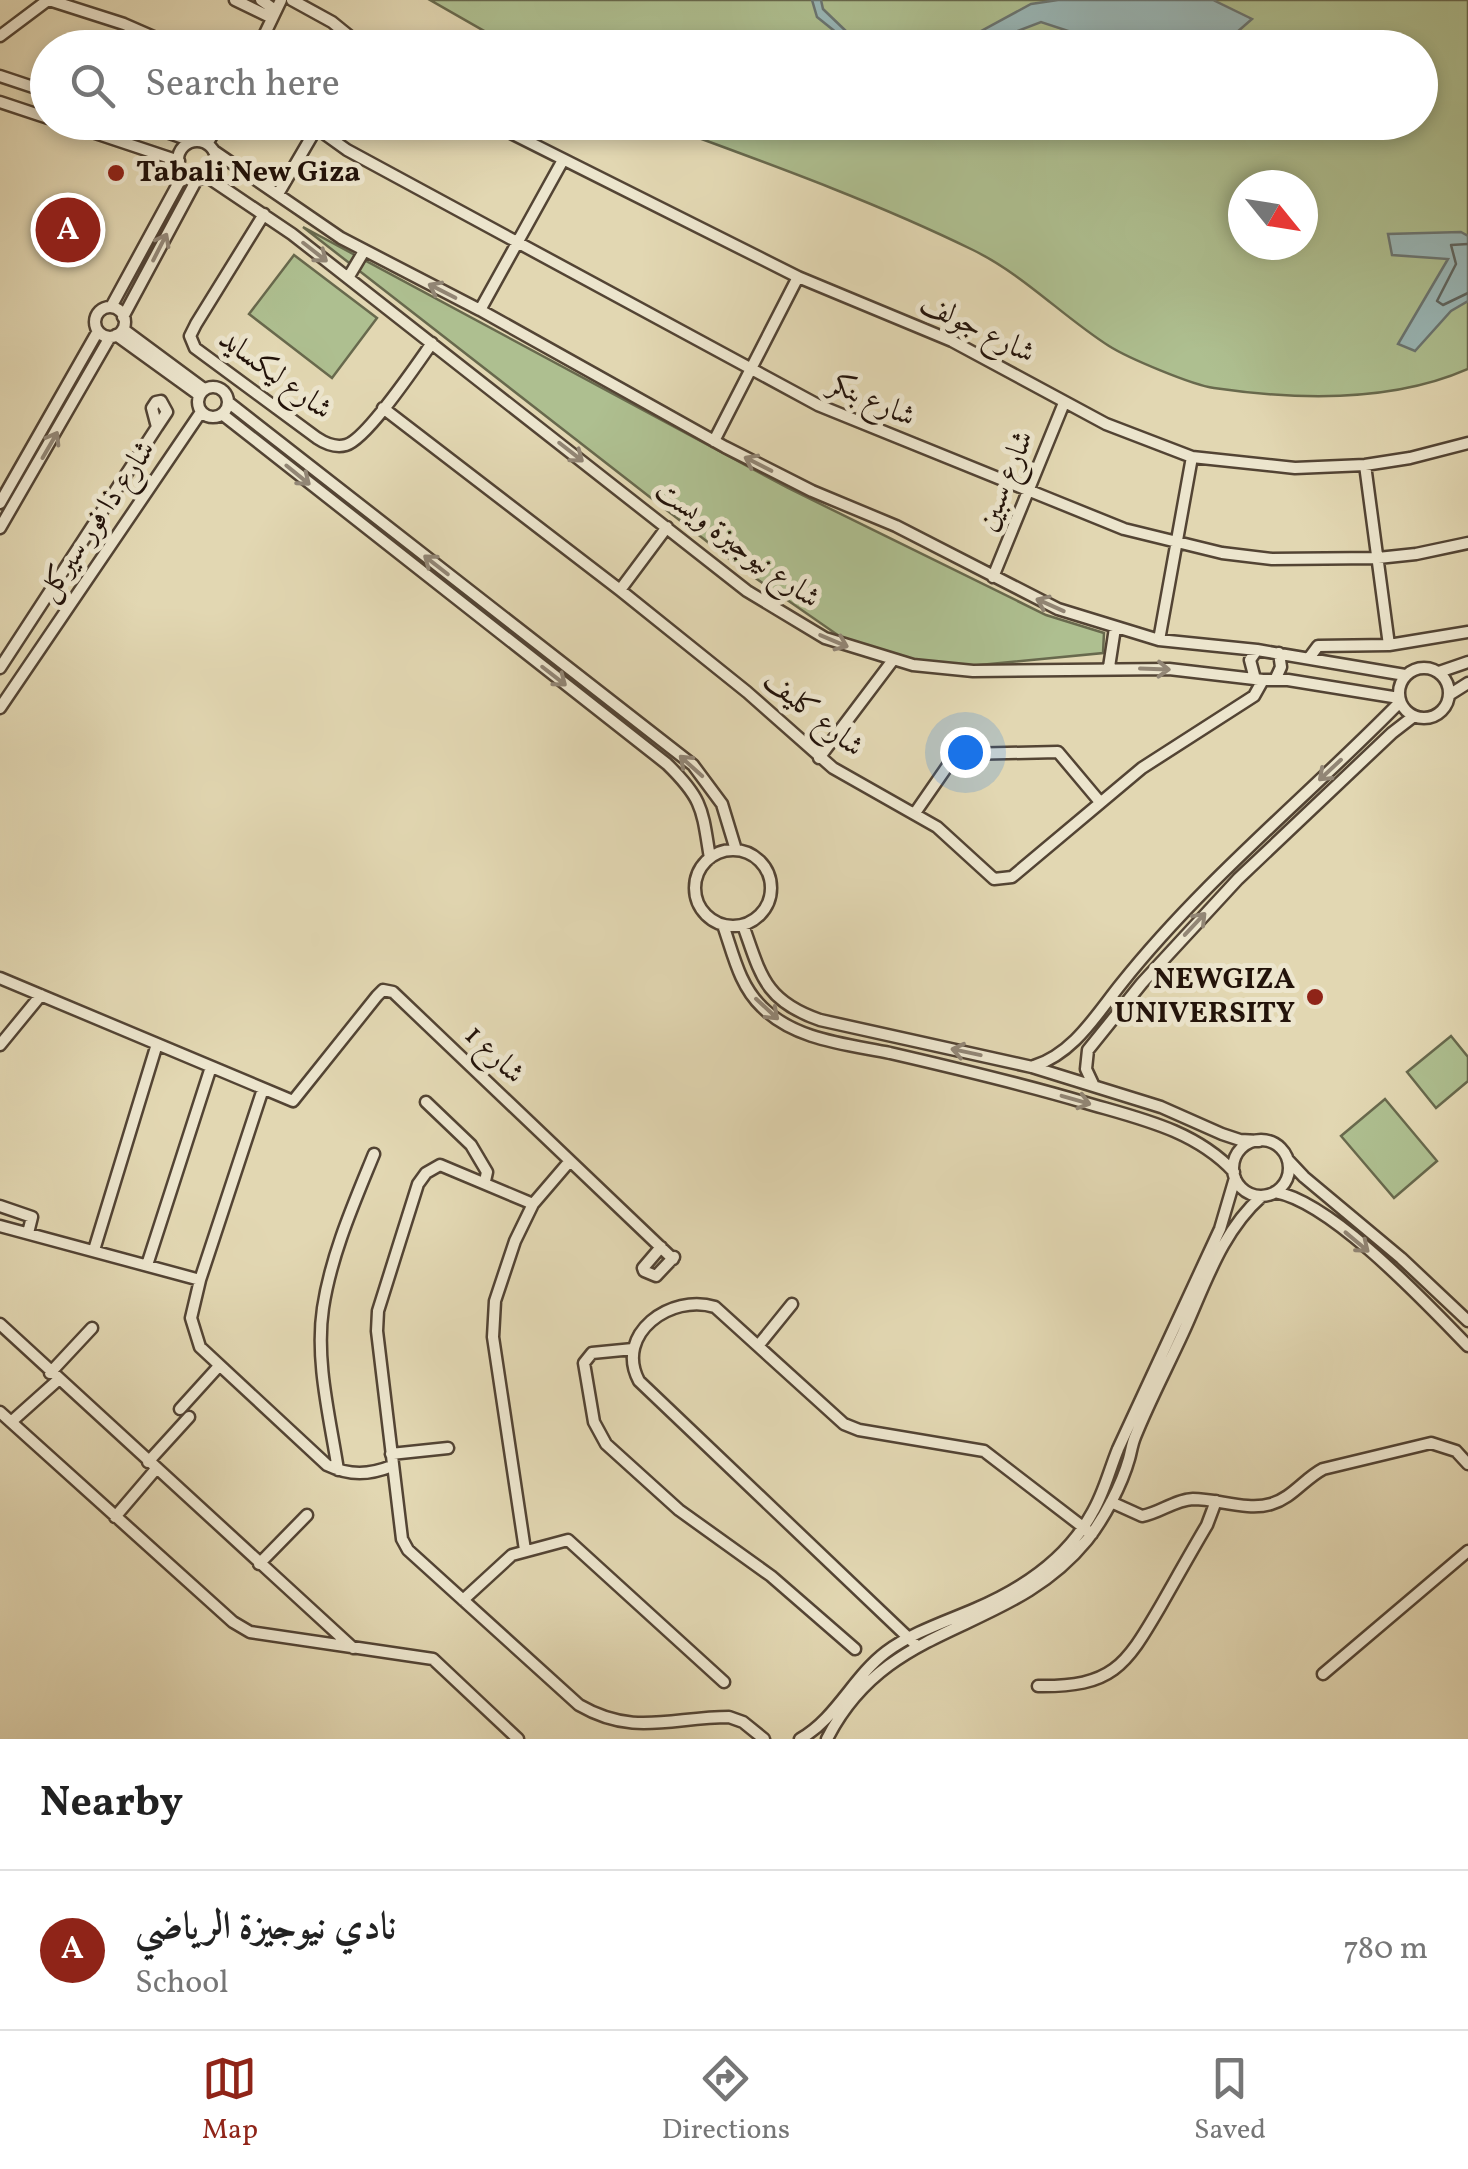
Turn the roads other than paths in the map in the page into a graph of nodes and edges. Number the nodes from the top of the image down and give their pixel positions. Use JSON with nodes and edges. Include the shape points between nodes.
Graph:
{"nodes":[{"id":1,"x":48,"y":0,"type":"edge"},
{"id":2,"x":235,"y":0,"type":"edge"},
{"id":3,"x":261,"y":0,"type":"edge"},
{"id":4,"x":292,"y":0,"type":"edge"},
{"id":5,"x":275,"y":9,"type":"edge"},
{"id":6,"x":138,"y":30,"type":"edge"},
{"id":7,"x":342,"y":30,"type":"edge"},
{"id":8,"x":0,"y":36,"type":"edge"},
{"id":9,"x":0,"y":76,"type":"edge"},
{"id":10,"x":30,"y":86,"type":"edge"},
{"id":11,"x":0,"y":102,"type":"edge"},
{"id":12,"x":30,"y":112,"type":"edge"},
{"id":13,"x":116,"y":140,"type":"edge"},
{"id":14,"x":132,"y":140,"type":"edge"},
{"id":15,"x":189,"y":140,"type":"edge"},
{"id":16,"x":214,"y":140,"type":"edge"},
{"id":17,"x":305,"y":140,"type":"edge"},
{"id":18,"x":332,"y":140,"type":"edge"},
{"id":19,"x":524,"y":140,"type":"edge"},
{"id":20,"x":192,"y":141,"type":"junction"},
{"id":21,"x":128,"y":144,"type":"junction"},
{"id":22,"x":211,"y":148,"type":"junction"},
{"id":23,"x":563,"y":160,"type":"junction"},
{"id":24,"x":179,"y":161,"type":"junction"},
{"id":25,"x":184,"y":173,"type":"junction"},
{"id":26,"x":202,"y":177,"type":"junction"},
{"id":27,"x":278,"y":194,"type":"junction"},
{"id":28,"x":170,"y":199,"type":"junction"},
{"id":29,"x":182,"y":205,"type":"junction"},
{"id":30,"x":264,"y":214,"type":"junction"},
{"id":31,"x":518,"y":242,"type":"junction"},
{"id":32,"x":364,"y":250,"type":"junction"},
{"id":33,"x":798,"y":277,"type":"junction"},
{"id":34,"x":348,"y":278,"type":"junction"},
{"id":35,"x":112,"y":306,"type":"junction"},
{"id":36,"x":480,"y":310,"type":"junction"},
{"id":37,"x":118,"y":330,"type":"junction"},
{"id":38,"x":98,"y":331,"type":"junction"},
{"id":39,"x":432,"y":344,"type":"junction"},
{"id":40,"x":752,"y":369,"type":"junction"},
{"id":41,"x":202,"y":392,"type":"junction"},
{"id":42,"x":228,"y":402,"type":"junction"},
{"id":43,"x":1064,"y":403,"type":"junction"},
{"id":44,"x":383,"y":408,"type":"junction"},
{"id":45,"x":201,"y":412,"type":"junction"},
{"id":46,"x":222,"y":414,"type":"junction"},
{"id":47,"x":157,"y":427,"type":"dead end"},
{"id":48,"x":714,"y":441,"type":"junction"},
{"id":49,"x":1468,"y":444,"type":"edge"},
{"id":50,"x":1192,"y":456,"type":"junction"},
{"id":51,"x":1365,"y":465,"type":"junction"},
{"id":52,"x":10,"y":488,"type":"junction"},
{"id":53,"x":1029,"y":492,"type":"junction"},
{"id":54,"x":21,"y":495,"type":"junction"},
{"id":55,"x":0,"y":503,"type":"edge"},
{"id":56,"x":0,"y":528,"type":"edge"},
{"id":57,"x":668,"y":528,"type":"junction"},
{"id":58,"x":1468,"y":542,"type":"edge"},
{"id":59,"x":1178,"y":544,"type":"junction"},
{"id":60,"x":1378,"y":558,"type":"junction"},
{"id":61,"x":993,"y":577,"type":"junction"},
{"id":62,"x":620,"y":590,"type":"junction"},
{"id":63,"x":1115,"y":628,"type":"junction"},
{"id":64,"x":1468,"y":632,"type":"edge"},
{"id":65,"x":1159,"y":640,"type":"junction"},
{"id":66,"x":1388,"y":645,"type":"junction"},
{"id":67,"x":1354,"y":646,"type":"junction"},
{"id":68,"x":1257,"y":650,"type":"junction"},
{"id":69,"x":1279,"y":653,"type":"junction"},
{"id":70,"x":1309,"y":658,"type":"junction"},
{"id":71,"x":893,"y":660,"type":"junction"},
{"id":72,"x":1468,"y":662,"type":"edge"},
{"id":73,"x":1351,"y":664,"type":"junction"},
{"id":74,"x":1367,"y":667,"type":"junction"},
{"id":75,"x":0,"y":668,"type":"edge"},
{"id":76,"x":1108,"y":668,"type":"junction"},
{"id":77,"x":1439,"y":672,"type":"junction"},
{"id":78,"x":1405,"y":675,"type":"junction"},
{"id":79,"x":1264,"y":680,"type":"junction"},
{"id":80,"x":1468,"y":683,"type":"edge"},
{"id":81,"x":1362,"y":693,"type":"junction"},
{"id":82,"x":1449,"y":694,"type":"junction"},
{"id":83,"x":1400,"y":700,"type":"junction"},
{"id":84,"x":0,"y":708,"type":"edge"},
{"id":85,"x":1414,"y":716,"type":"junction"},
{"id":86,"x":819,"y":758,"type":"junction"},
{"id":87,"x":1100,"y":802,"type":"junction"},
{"id":88,"x":915,"y":813,"type":"junction"},
{"id":89,"x":736,"y":850,"type":"junction"},
{"id":90,"x":710,"y":858,"type":"junction"},
{"id":91,"x":743,"y":924,"type":"junction"},
{"id":92,"x":723,"y":925,"type":"junction"},
{"id":93,"x":0,"y":978,"type":"edge"},
{"id":94,"x":41,"y":996,"type":"junction"},
{"id":95,"x":1075,"y":1041,"type":"junction"},
{"id":96,"x":156,"y":1044,"type":"junction"},
{"id":97,"x":0,"y":1045,"type":"edge"},
{"id":98,"x":937,"y":1046,"type":"junction"},
{"id":99,"x":1088,"y":1050,"type":"junction"},
{"id":100,"x":934,"y":1063,"type":"junction"},
{"id":101,"x":1032,"y":1066,"type":"junction"},
{"id":102,"x":211,"y":1067,"type":"junction"},
{"id":103,"x":1094,"y":1085,"type":"junction"},
{"id":104,"x":263,"y":1089,"type":"junction"},
{"id":105,"x":426,"y":1102,"type":"dead end"},
{"id":106,"x":1259,"y":1140,"type":"junction"},
{"id":107,"x":374,"y":1154,"type":"dead end"},
{"id":108,"x":1288,"y":1160,"type":"junction"},
{"id":109,"x":569,"y":1162,"type":"junction"},
{"id":110,"x":1234,"y":1175,"type":"junction"},
{"id":111,"x":485,"y":1182,"type":"junction"},
{"id":112,"x":1275,"y":1192,"type":"junction"},
{"id":113,"x":1262,"y":1196,"type":"junction"},
{"id":114,"x":532,"y":1204,"type":"junction"},
{"id":115,"x":0,"y":1206,"type":"edge"},
{"id":116,"x":0,"y":1226,"type":"edge"},
{"id":117,"x":1224,"y":1231,"type":"junction"},
{"id":118,"x":28,"y":1232,"type":"junction"},
{"id":119,"x":661,"y":1247,"type":"junction"},
{"id":120,"x":94,"y":1250,"type":"junction"},
{"id":121,"x":147,"y":1264,"type":"junction"},
{"id":122,"x":200,"y":1280,"type":"junction"},
{"id":123,"x":792,"y":1304,"type":"dead end"},
{"id":124,"x":1468,"y":1321,"type":"edge"},
{"id":125,"x":0,"y":1324,"type":"edge"},
{"id":126,"x":1181,"y":1327,"type":"junction"},
{"id":127,"x":92,"y":1328,"type":"dead end"},
{"id":128,"x":758,"y":1346,"type":"junction"},
{"id":129,"x":1468,"y":1346,"type":"edge"},
{"id":130,"x":634,"y":1350,"type":"junction"},
{"id":131,"x":220,"y":1366,"type":"junction"},
{"id":132,"x":54,"y":1376,"type":"junction"},
{"id":133,"x":180,"y":1408,"type":"dead end"},
{"id":134,"x":0,"y":1412,"type":"edge"},
{"id":135,"x":190,"y":1417,"type":"dead end"},
{"id":136,"x":11,"y":1422,"type":"junction"},
{"id":137,"x":448,"y":1448,"type":"dead end"},
{"id":138,"x":392,"y":1460,"type":"junction"},
{"id":139,"x":1114,"y":1460,"type":"junction"},
{"id":140,"x":1127,"y":1464,"type":"junction"},
{"id":141,"x":1468,"y":1464,"type":"edge"},
{"id":142,"x":152,"y":1466,"type":"junction"},
{"id":143,"x":338,"y":1470,"type":"junction"},
{"id":144,"x":1216,"y":1501,"type":"junction"},
{"id":145,"x":1111,"y":1502,"type":"junction"},
{"id":146,"x":307,"y":1515,"type":"dead end"},
{"id":147,"x":115,"y":1517,"type":"junction"},
{"id":148,"x":1087,"y":1531,"type":"junction"},
{"id":149,"x":525,"y":1550,"type":"junction"},
{"id":150,"x":1468,"y":1552,"type":"edge"},
{"id":151,"x":260,"y":1564,"type":"junction"},
{"id":152,"x":463,"y":1600,"type":"junction"},
{"id":153,"x":322,"y":1620,"type":"junction"},
{"id":154,"x":912,"y":1641,"type":"junction"},
{"id":155,"x":314,"y":1642,"type":"junction"},
{"id":156,"x":354,"y":1649,"type":"junction"},
{"id":157,"x":855,"y":1649,"type":"dead end"},
{"id":158,"x":1324,"y":1674,"type":"dead end"},
{"id":159,"x":724,"y":1682,"type":"dead end"},
{"id":160,"x":1038,"y":1686,"type":"dead end"},
{"id":161,"x":757,"y":1737,"type":"edge"},
{"id":162,"x":518,"y":1739,"type":"edge"},
{"id":163,"x":800,"y":1739,"type":"edge"},
{"id":164,"x":827,"y":1739,"type":"edge"}],
"edges":[{"from":1,"to":6,"type":"street"},
{"from":1,"to":8,"type":"street"},
{"from":2,"to":5,"type":"street"},
{"from":3,"to":5,"type":"street"},
{"from":4,"to":7,"type":"street"},
{"from":9,"to":10,"type":"street"},
{"from":11,"to":12,"type":"street"},
{"from":13,"to":21,"type":"street"},
{"from":14,"to":21,"type":"street"},
{"from":15,"to":20,"type":"street"},
{"from":16,"to":22,"type":"street"},
{"from":17,"to":27,"type":"street"},
{"from":18,"to":31,"type":"street","name":"شارع بنكر"},
{"from":19,"to":23,"type":"street","name":"شارع جولف"},
{"from":20,"to":22,"type":"street"},
{"from":20,"to":24,"type":"street"},
{"from":21,"to":24,"type":"street"},
{"from":22,"to":26,"type":"street","via":[[216,162]]},
{"from":22,"to":27,"type":"street"},
{"from":23,"to":31,"type":"street"},
{"from":23,"to":33,"type":"street","name":"شارع جولف"},
{"from":24,"to":25,"type":"street"},
{"from":25,"to":26,"type":"street"},
{"from":25,"to":28,"type":"street"},
{"from":26,"to":29,"type":"street"},
{"from":26,"to":30,"type":"street","name":"شارع نيوجيزة ويست"},
{"from":27,"to":32,"type":"street"},
{"from":28,"to":29,"type":"street"},
{"from":28,"to":35,"type":"street"},
{"from":37,"to":29,"type":"street","one_way":true},
{"from":30,"to":34,"type":"street","name":"شارع نيوجيزة ويست","one_way":true},
{"from":30,"to":44,"type":"street","name":"شارع ليكسايد","via":[[196,324],[191,344],[326,444],[355,441]]},
{"from":31,"to":36,"type":"street"},
{"from":31,"to":40,"type":"street","name":"شارع بنكر"},
{"from":32,"to":34,"type":"street"},
{"from":36,"to":32,"type":"street","one_way":true},
{"from":33,"to":40,"type":"street"},
{"from":33,"to":43,"type":"street","name":"شارع جولف","via":[[952,341]]},
{"from":34,"to":39,"type":"street","name":"شارع نيوجيزة ويست"},
{"from":35,"to":37,"type":"street"},
{"from":35,"to":38,"type":"street","via":[[95,318]]},
{"from":36,"to":48,"type":"street"},
{"from":37,"to":38,"type":"street"},
{"from":37,"to":41,"type":"street"},
{"from":54,"to":37,"type":"street","one_way":true},
{"from":38,"to":52,"type":"street"},
{"from":39,"to":44,"type":"street","name":"شارع ليكسايد"},
{"from":39,"to":57,"type":"street","name":"شارع نيوجيزة ويست","one_way":true},
{"from":40,"to":48,"type":"street"},
{"from":40,"to":53,"type":"street","name":"شارع بنكر","via":[[860,425]]},
{"from":41,"to":42,"type":"street","via":[[220,388]]},
{"from":41,"to":45,"type":"street"},
{"from":42,"to":46,"type":"street"},
{"from":89,"to":42,"type":"street","one_way":true,"via":[[722,804],[693,765]]},
{"from":43,"to":50,"type":"street","name":"شارع جولف"},
{"from":43,"to":53,"type":"street","name":"شارع سبين"},
{"from":44,"to":62,"type":"street","name":"شارع كليف"},
{"from":45,"to":46,"type":"street"},
{"from":45,"to":84,"type":"street","name":"شارع ذا فور سيركل"},
{"from":46,"to":90,"type":"street","one_way":true,"via":[[667,764],[703,810]]},
{"from":47,"to":75,"type":"street"},
{"from":61,"to":48,"type":"street","one_way":true},
{"from":49,"to":51,"type":"street","name":"شارع جولف"},
{"from":50,"to":51,"type":"street","name":"شارع جولف","via":[[1295,468]]},
{"from":50,"to":59,"type":"street"},
{"from":51,"to":60,"type":"street"},
{"from":52,"to":54,"type":"street"},
{"from":52,"to":55,"type":"street"},
{"from":53,"to":59,"type":"street","name":"شارع بنكر"},
{"from":53,"to":61,"type":"street","name":"شارع سبين"},
{"from":54,"to":56,"type":"street"},
{"from":57,"to":62,"type":"street"},
{"from":57,"to":71,"type":"street","name":"شارع نيوجيزة ويست","one_way":true,"via":[[786,617]]},
{"from":58,"to":60,"type":"street","name":"شارع بنكر"},
{"from":59,"to":60,"type":"street","name":"شارع بنكر","via":[[1272,559]]},
{"from":59,"to":65,"type":"street"},
{"from":60,"to":66,"type":"street"},
{"from":63,"to":61,"type":"street","one_way":true},
{"from":62,"to":86,"type":"street","name":"شارع كليف"},
{"from":63,"to":65,"type":"street"},
{"from":63,"to":76,"type":"street"},
{"from":64,"to":66,"type":"street"},
{"from":65,"to":68,"type":"street"},
{"from":66,"to":67,"type":"street"},
{"from":67,"to":70,"type":"street","via":[[1316,647]]},
{"from":67,"to":73,"type":"street"},
{"from":68,"to":69,"type":"street"},
{"from":68,"to":79,"type":"street","via":[[1250,660]]},
{"from":69,"to":70,"type":"street"},
{"from":69,"to":79,"type":"street","via":[[1281,667]]},
{"from":70,"to":73,"type":"street"},
{"from":71,"to":76,"type":"street","name":"شارع نيوجيزة ويست","via":[[973,671]]},
{"from":71,"to":86,"type":"street"},
{"from":72,"to":77,"type":"street"},
{"from":73,"to":74,"type":"street"},
{"from":74,"to":78,"type":"street"},
{"from":74,"to":81,"type":"street"},
{"from":76,"to":79,"type":"street","name":"شارع نيوجيزة ويست","one_way":true},
{"from":77,"to":78,"type":"street","via":[[1422,667]]},
{"from":77,"to":82,"type":"street"},
{"from":78,"to":83,"type":"street"},
{"from":79,"to":81,"type":"street","name":"شارع نيوجيزة ويست"},
{"from":79,"to":87,"type":"street","name":"شارع كليف","via":[[1254,696],[1178,742]]},
{"from":80,"to":82,"type":"street"},
{"from":81,"to":83,"type":"street","name":"شارع نيوجيزة ويست"},
{"from":82,"to":85,"type":"street","via":[[1437,714]]},
{"from":83,"to":85,"type":"street"},
{"from":83,"to":95,"type":"street","one_way":true,"via":[[1197,897]]},
{"from":99,"to":85,"type":"street","one_way":true,"via":[[1205,912]]},
{"from":86,"to":88,"type":"street","name":"شارع كليف"},
{"from":87,"to":88,"type":"street","name":"شارع كليف","via":[[1012,877],[1000,880]]},
{"from":87,"to":88,"type":"street","via":[[1058,752],[964,754],[951,760]]},
{"from":89,"to":90,"type":"street"},
{"from":89,"to":91,"type":"street","via":[[758,859],[770,880],[768,905]]},
{"from":90,"to":92,"type":"street","via":[[697,876],[696,898]]},
{"from":91,"to":92,"type":"street"},
{"from":91,"to":98,"type":"street","via":[[760,976],[794,1011]]},
{"from":92,"to":100,"type":"street","one_way":true,"via":[[741,979],[760,1006],[788,1027]]},
{"from":93,"to":94,"type":"street"},
{"from":94,"to":96,"type":"street"},
{"from":94,"to":97,"type":"street"},
{"from":95,"to":99,"type":"street"},
{"from":95,"to":101,"type":"street"},
{"from":96,"to":102,"type":"street"},
{"from":96,"to":120,"type":"street"},
{"from":98,"to":100,"type":"street"},
{"from":101,"to":98,"type":"street","one_way":true},
{"from":99,"to":103,"type":"street","via":[[1086,1069]]},
{"from":100,"to":110,"type":"street","one_way":true,"via":[[1158,1124],[1218,1155]]},
{"from":101,"to":103,"type":"street"},
{"from":102,"to":104,"type":"street"},
{"from":102,"to":121,"type":"street"},
{"from":103,"to":106,"type":"street","via":[[1240,1140]]},
{"from":104,"to":109,"type":"street","name":"شارع 1","via":[[293,1101],[383,990],[393,992]]},
{"from":104,"to":122,"type":"street"},
{"from":105,"to":111,"type":"street","via":[[478,1154]]},
{"from":106,"to":108,"type":"street","via":[[1279,1146]]},
{"from":106,"to":110,"type":"street","via":[[1243,1148]]},
{"from":107,"to":143,"type":"street","via":[[323,1308],[323,1375]]},
{"from":108,"to":112,"type":"street","via":[[1287,1178]]},
{"from":108,"to":124,"type":"street"},
{"from":109,"to":114,"type":"street"},
{"from":109,"to":119,"type":"street","name":"شارع 1"},
{"from":110,"to":113,"type":"street","via":[[1246,1192]]},
{"from":110,"to":117,"type":"street"},
{"from":111,"to":114,"type":"street"},
{"from":111,"to":138,"type":"street","via":[[440,1165],[418,1184],[378,1311]]},
{"from":112,"to":113,"type":"street"},
{"from":112,"to":129,"type":"street","one_way":true,"via":[[1293,1195],[1336,1224]]},
{"from":113,"to":117,"type":"street"},
{"from":114,"to":149,"type":"street","via":[[495,1301],[493,1337]]},
{"from":115,"to":118,"type":"street","via":[[28,1214]]},
{"from":116,"to":118,"type":"street"},
{"from":117,"to":126,"type":"street"},
{"from":118,"to":120,"type":"street"},
{"from":119,"to":119,"type":"street","name":"شارع 1","via":[[643,1268],[656,1276],[674,1258]]},
{"from":120,"to":121,"type":"street"},
{"from":121,"to":122,"type":"street"},
{"from":122,"to":131,"type":"street","via":[[192,1328]]},
{"from":123,"to":128,"type":"street"},
{"from":125,"to":132,"type":"street"},
{"from":126,"to":139,"type":"street"},
{"from":126,"to":140,"type":"street"},
{"from":127,"to":132,"type":"street"},
{"from":128,"to":130,"type":"street","via":[[715,1306],[694,1302],[664,1311]]},
{"from":128,"to":148,"type":"street","via":[[844,1424],[984,1451]]},
{"from":130,"to":154,"type":"street","via":[[634,1372],[647,1390]]},
{"from":130,"to":157,"type":"street","via":[[592,1353],[584,1363],[602,1439],[679,1510],[771,1576]]},
{"from":131,"to":133,"type":"street"},
{"from":131,"to":143,"type":"street"},
{"from":132,"to":136,"type":"street"},
{"from":132,"to":142,"type":"street"},
{"from":134,"to":136,"type":"street"},
{"from":135,"to":142,"type":"street"},
{"from":136,"to":147,"type":"street"},
{"from":137,"to":138,"type":"street"},
{"from":138,"to":143,"type":"street","via":[[365,1474]]},
{"from":138,"to":152,"type":"street","via":[[408,1550]]},
{"from":139,"to":140,"type":"street"},
{"from":139,"to":148,"type":"street"},
{"from":140,"to":145,"type":"street"},
{"from":141,"to":144,"type":"street","via":[[1456,1451],[1431,1443],[1323,1469],[1275,1503]]},
{"from":142,"to":147,"type":"street"},
{"from":142,"to":151,"type":"street"},
{"from":144,"to":145,"type":"street","via":[[1183,1500],[1142,1516]]},
{"from":144,"to":160,"type":"street","via":[[1126,1660],[1086,1683]]},
{"from":145,"to":148,"type":"street"},
{"from":146,"to":151,"type":"street"},
{"from":147,"to":155,"type":"street","via":[[233,1622],[250,1632]]},
{"from":148,"to":154,"type":"street","via":[[1073,1557],[1028,1594]]},
{"from":149,"to":152,"type":"street"},
{"from":149,"to":159,"type":"street","via":[[572,1541]]},
{"from":150,"to":158,"type":"street"},
{"from":151,"to":153,"type":"street"},
{"from":152,"to":161,"type":"street","via":[[593,1713],[638,1726],[729,1717]]},
{"from":153,"to":155,"type":"street"},
{"from":153,"to":156,"type":"street"},
{"from":154,"to":163,"type":"street","via":[[872,1663],[825,1720]]},
{"from":154,"to":164,"type":"street","via":[[858,1692]]},
{"from":155,"to":156,"type":"street"},
{"from":156,"to":162,"type":"street","via":[[438,1662]]}]}
